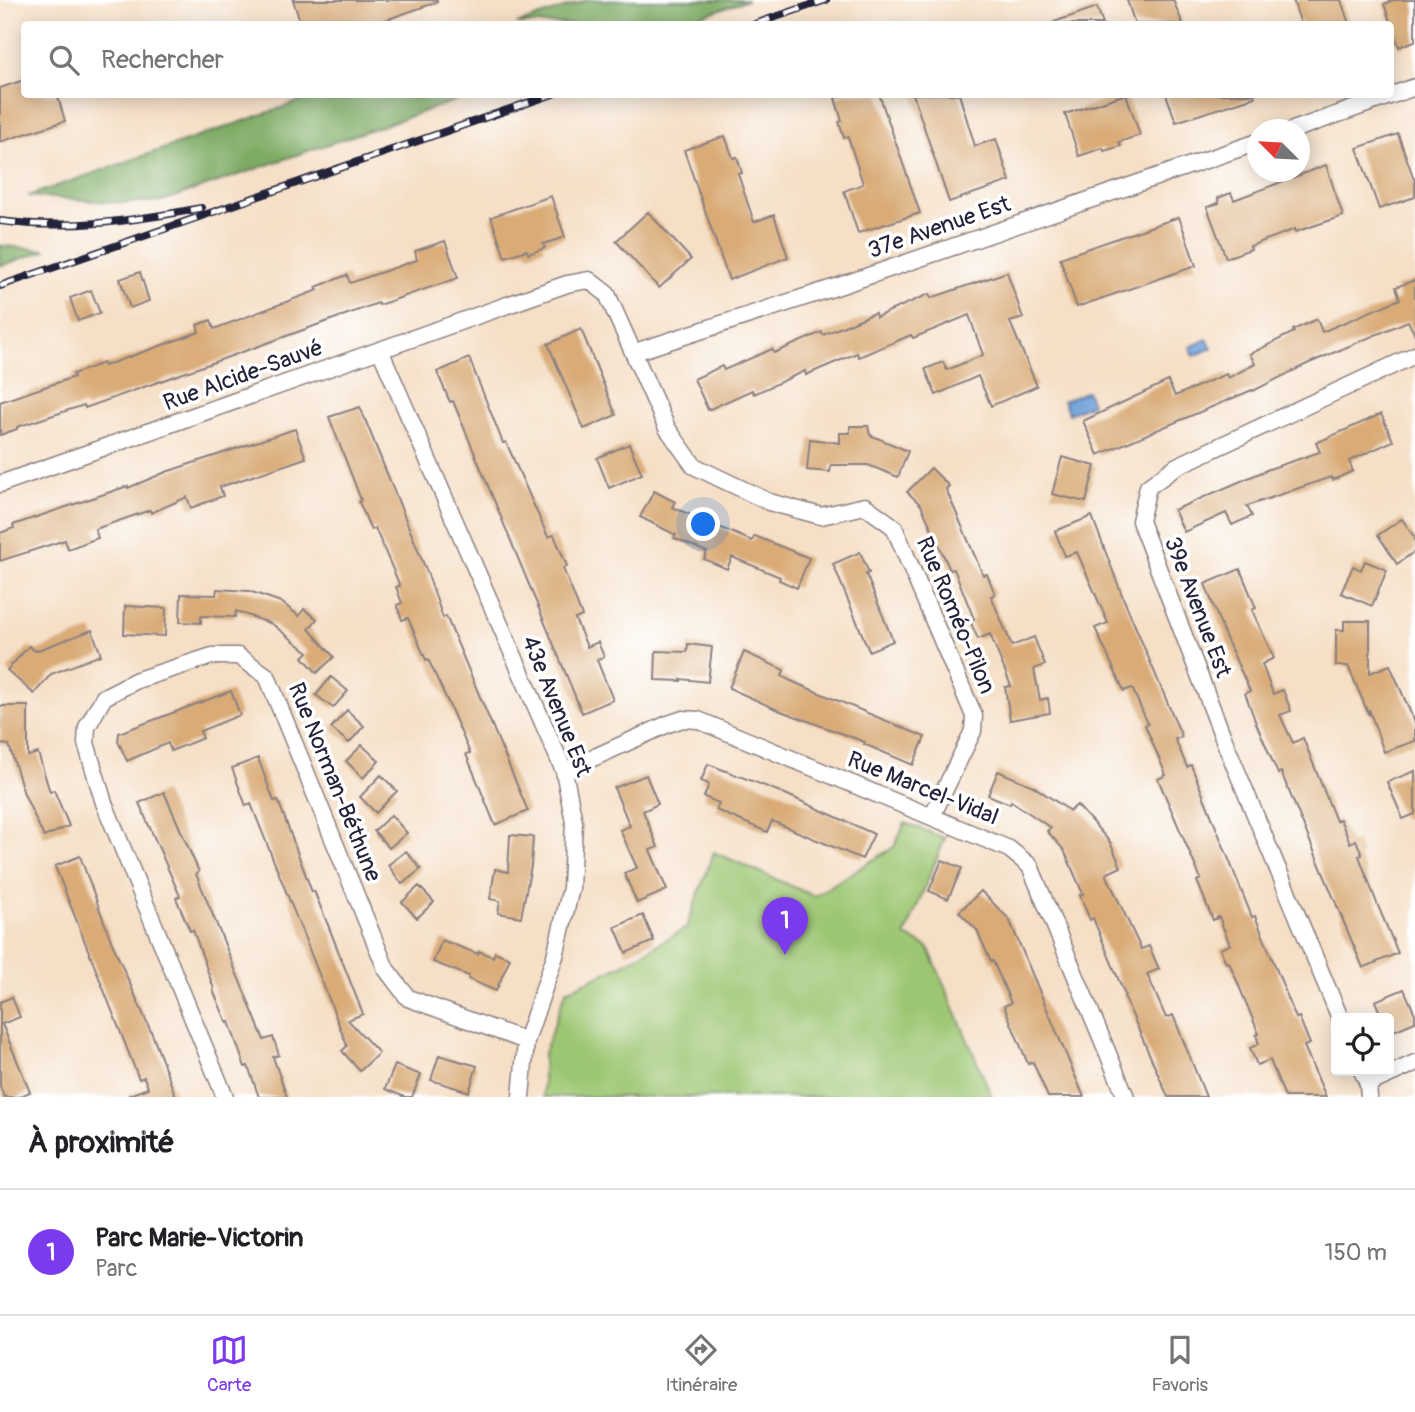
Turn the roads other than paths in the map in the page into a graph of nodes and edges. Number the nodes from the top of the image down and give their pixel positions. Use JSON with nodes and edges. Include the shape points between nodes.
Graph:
{"nodes":[{"id":1,"x":1415,"y":87,"type":"edge"},
{"id":2,"x":1394,"y":94,"type":"edge"},
{"id":3,"x":1384,"y":98,"type":"edge"},
{"id":4,"x":1310,"y":124,"type":"edge"},
{"id":5,"x":1247,"y":146,"type":"edge"},
{"id":6,"x":502,"y":308,"type":"joint"},
{"id":7,"x":380,"y":350,"type":"junction"},
{"id":8,"x":635,"y":352,"type":"junction"},
{"id":9,"x":1415,"y":355,"type":"edge"},
{"id":10,"x":0,"y":484,"type":"edge"},
{"id":11,"x":564,"y":771,"type":"junction"},
{"id":12,"x":932,"y":817,"type":"junction"},
{"id":13,"x":1338,"y":1013,"type":"edge"},
{"id":14,"x":526,"y":1041,"type":"junction"},
{"id":15,"x":1415,"y":1063,"type":"edge"},
{"id":16,"x":1366,"y":1084,"type":"edge"},
{"id":17,"x":225,"y":1097,"type":"edge"},
{"id":18,"x":521,"y":1097,"type":"edge"},
{"id":19,"x":1126,"y":1097,"type":"edge"}],
"edges":[{"from":1,"to":2,"type":"street"},
{"from":3,"to":4,"type":"street"},
{"from":5,"to":8,"type":"street","name":"37e Avenue Est"},
{"from":6,"to":7,"type":"street","name":"Rue Alcide-Sauvé"},
{"from":6,"to":8,"type":"street","name":"Rue Roméo-Pilon","via":[[589,280],[607,294]]},
{"from":7,"to":10,"type":"street","name":"Rue Alcide-Sauvé"},
{"from":7,"to":11,"type":"street","name":"43e Avenue Est"},
{"from":8,"to":12,"type":"street","name":"Rue Roméo-Pilon","via":[[667,428],[694,466],[769,502],[821,516],[865,506],[894,527],[974,716],[973,731]]},
{"from":9,"to":13,"type":"street","name":"39e Avenue Est","via":[[1177,466],[1148,487],[1140,521],[1226,745]]},
{"from":11,"to":12,"type":"street","name":"Rue Marcel-Vidal","via":[[668,724],[698,720]]},
{"from":11,"to":14,"type":"street","name":"43e Avenue Est","via":[[574,822],[571,888],[555,956]]},
{"from":12,"to":19,"type":"street","name":"Rue Marcel-Vidal","via":[[1009,849],[1030,866]]},
{"from":14,"to":17,"type":"street","name":"Rue Norman-Béthune","via":[[408,998],[386,969],[267,676],[238,656],[212,656],[137,680],[104,697],[87,727],[86,743],[107,812]]},
{"from":14,"to":18,"type":"street","name":"43e Avenue Est"},
{"from":15,"to":16,"type":"street"}]}
